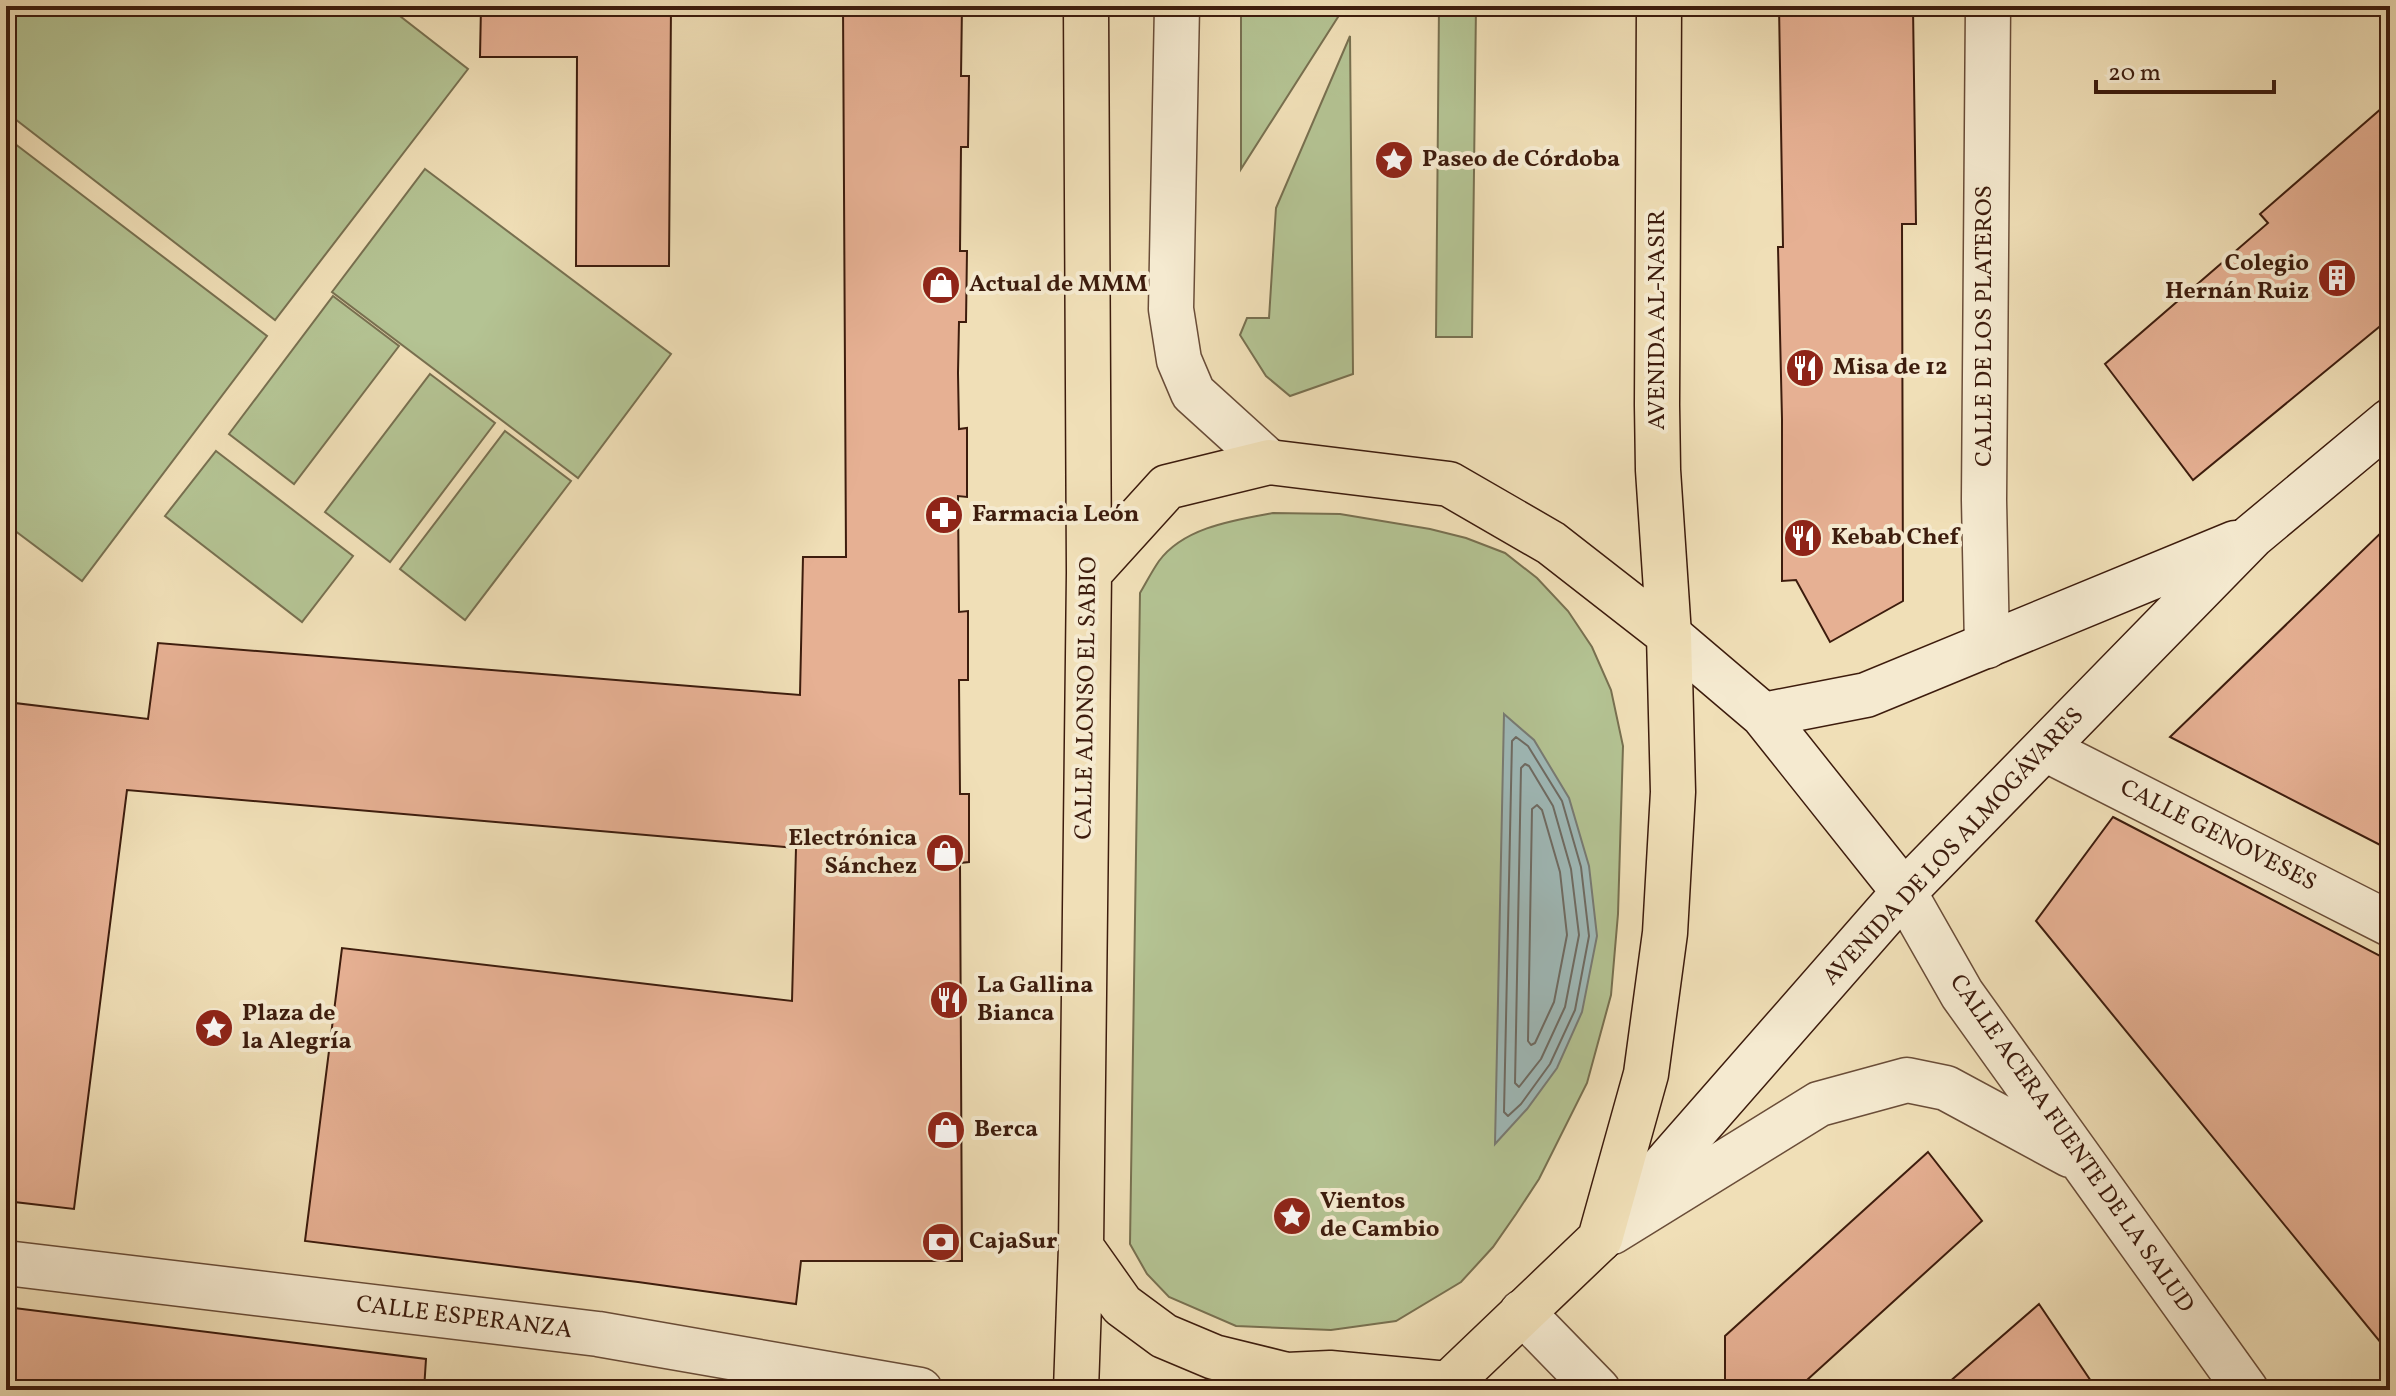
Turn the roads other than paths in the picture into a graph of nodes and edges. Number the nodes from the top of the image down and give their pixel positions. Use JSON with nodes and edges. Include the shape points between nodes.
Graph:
{"nodes":[{"id":1,"x":1086,"y":6,"type":"edge"},
{"id":2,"x":1177,"y":6,"type":"edge"},
{"id":3,"x":1659,"y":6,"type":"edge"},
{"id":4,"x":1988,"y":6,"type":"edge"},
{"id":5,"x":2390,"y":421,"type":"edge"},
{"id":6,"x":1269,"y":462,"type":"junction"},
{"id":7,"x":2252,"y":536,"type":"junction"},
{"id":8,"x":1089,"y":573,"type":"junction"},
{"id":9,"x":1669,"y":635,"type":"junction"},
{"id":10,"x":1987,"y":646,"type":"junction"},
{"id":11,"x":1763,"y":715,"type":"junction"},
{"id":12,"x":2045,"y":749,"type":"junction"},
{"id":13,"x":1904,"y":892,"type":"junction"},
{"id":14,"x":2390,"y":924,"type":"edge"},
{"id":15,"x":2079,"y":1160,"type":"junction"},
{"id":16,"x":1600,"y":1239,"type":"junction"},
{"id":17,"x":1081,"y":1247,"type":"junction"},
{"id":18,"x":6,"y":1263,"type":"edge"},
{"id":19,"x":1522,"y":1312,"type":"junction"},
{"id":20,"x":1445,"y":1387,"type":"edge"},
{"id":21,"x":920,"y":1390,"type":"edge"},
{"id":22,"x":1076,"y":1390,"type":"edge"},
{"id":23,"x":1598,"y":1390,"type":"edge"},
{"id":24,"x":2246,"y":1390,"type":"edge"}],
"edges":[{"from":1,"to":8,"type":"main road","name":"CALLE ALONSO EL SABIO"},
{"from":2,"to":6,"type":"street","via":[[1171,309],[1175,342],[1193,393]]},
{"from":3,"to":9,"type":"main road","name":"AVENIDA AL-NASIR","via":[[1658,470]]},
{"from":4,"to":10,"type":"street","name":"CALLE DE LOS PLATEROS"},
{"from":5,"to":7,"type":"street","name":"AVENIDA DE LOS ALMOGÁVARES"},
{"from":6,"to":8,"type":"main road","via":[[1167,487]]},
{"from":6,"to":9,"type":"main road","via":[[1449,484],[1551,543]]},
{"from":7,"to":10,"type":"street","name":"AVENIDA DE LOS ALMOGÁVARES"},
{"from":7,"to":12,"type":"street","name":"AVENIDA DE LOS ALMOGÁVARES"},
{"from":8,"to":17,"type":"main road","name":"CALLE ALONSO EL SABIO"},
{"from":9,"to":11,"type":"street","name":"CALLE ACERA FUENTE DE LA SALUD"},
{"from":9,"to":16,"type":"main road","name":"AVENIDA AL-NASIR","via":[[1673,792],[1665,933],[1646,1074]]},
{"from":10,"to":11,"type":"street","name":"AVENIDA DE LOS ALMOGÁVARES","via":[[1866,695]]},
{"from":11,"to":13,"type":"street","name":"CALLE ACERA FUENTE DE LA SALUD"},
{"from":12,"to":13,"type":"street","name":"AVENIDA DE LOS ALMOGÁVARES"},
{"from":12,"to":14,"type":"street","name":"CALLE GENOVESES"},
{"from":13,"to":15,"type":"street","name":"CALLE ACERA FUENTE DE LA SALUD","via":[[1962,994]]},
{"from":13,"to":16,"type":"street","name":"AVENIDA DE LOS ALMOGÁVARES"},
{"from":15,"to":16,"type":"street","via":[[1946,1088],[1907,1080],[1819,1104]]},
{"from":15,"to":24,"type":"street","name":"CALLE ACERA FUENTE DE LA SALUD"},
{"from":16,"to":19,"type":"main road"},
{"from":17,"to":20,"type":"main road","via":[[1122,1305],[1164,1336],[1214,1357],[1287,1375],[1330,1373]]},
{"from":17,"to":22,"type":"main road","name":"CALLE ALONSO EL SABIO"},
{"from":18,"to":21,"type":"street","name":"CALLE ESPERANZA","via":[[598,1334]]},
{"from":19,"to":20,"type":"main road"},
{"from":19,"to":23,"type":"street"}]}
